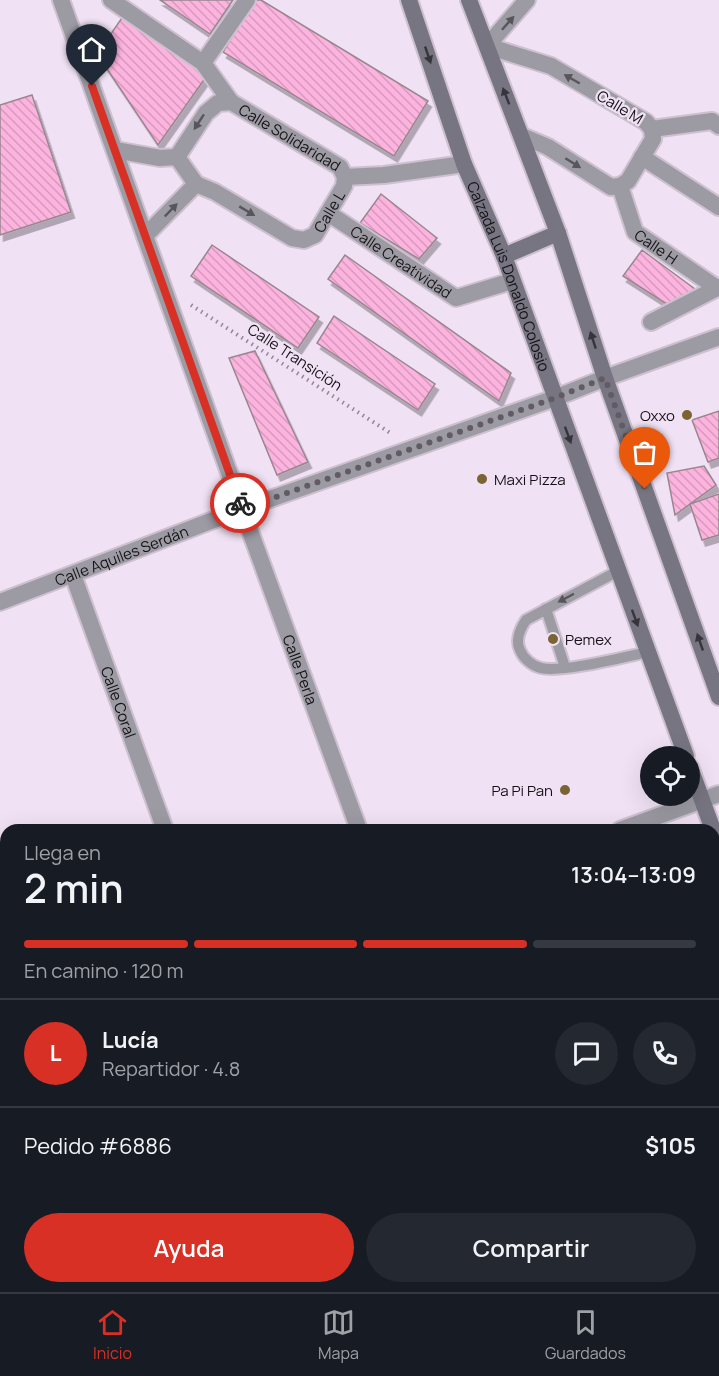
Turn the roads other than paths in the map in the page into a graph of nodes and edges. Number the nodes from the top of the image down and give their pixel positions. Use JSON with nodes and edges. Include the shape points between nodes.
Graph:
{"nodes":[{"id":1,"x":61,"y":0,"type":"edge"},
{"id":2,"x":111,"y":0,"type":"edge"},
{"id":3,"x":247,"y":0,"type":"edge"},
{"id":4,"x":409,"y":0,"type":"edge"},
{"id":5,"x":469,"y":0,"type":"edge"},
{"id":6,"x":527,"y":0,"type":"edge"},
{"id":7,"x":487,"y":46,"type":"junction"},
{"id":8,"x":202,"y":63,"type":"junction"},
{"id":9,"x":231,"y":102,"type":"junction"},
{"id":10,"x":719,"y":126,"type":"edge"},
{"id":11,"x":652,"y":129,"type":"junction"},
{"id":12,"x":522,"y":136,"type":"junction"},
{"id":13,"x":115,"y":150,"type":"junction"},
{"id":14,"x":177,"y":157,"type":"junction"},
{"id":15,"x":642,"y":157,"type":"junction"},
{"id":16,"x":464,"y":164,"type":"junction"},
{"id":17,"x":345,"y":177,"type":"junction"},
{"id":18,"x":196,"y":184,"type":"junction"},
{"id":19,"x":620,"y":186,"type":"junction"},
{"id":20,"x":719,"y":207,"type":"edge"},
{"id":21,"x":328,"y":213,"type":"junction"},
{"id":22,"x":558,"y":233,"type":"junction"},
{"id":23,"x":145,"y":236,"type":"junction"},
{"id":24,"x":504,"y":256,"type":"junction"},
{"id":25,"x":512,"y":281,"type":"junction"},
{"id":26,"x":718,"y":288,"type":"edge"},
{"id":27,"x":651,"y":322,"type":"dead end"},
{"id":28,"x":719,"y":337,"type":"edge"},
{"id":29,"x":605,"y":378,"type":"junction"},
{"id":30,"x":555,"y":398,"type":"junction"},
{"id":31,"x":242,"y":509,"type":"junction"},
{"id":32,"x":618,"y":571,"type":"junction"},
{"id":33,"x":73,"y":576,"type":"junction"},
{"id":34,"x":0,"y":602,"type":"edge"},
{"id":35,"x":546,"y":609,"type":"junction"},
{"id":36,"x":648,"y":652,"type":"junction"},
{"id":37,"x":565,"y":667,"type":"junction"},
{"id":38,"x":719,"y":697,"type":"edge"},
{"id":39,"x":682,"y":746,"type":"edge"},
{"id":40,"x":700,"y":794,"type":"edge"},
{"id":41,"x":719,"y":794,"type":"edge"},
{"id":42,"x":702,"y":800,"type":"junction"},
{"id":43,"x":163,"y":824,"type":"edge"},
{"id":44,"x":357,"y":824,"type":"edge"},
{"id":45,"x":636,"y":824,"type":"edge"},
{"id":46,"x":712,"y":824,"type":"edge"}],
"edges":[{"from":1,"to":13,"type":"street","name":"Calle Perla"},
{"from":2,"to":8,"type":"street"},
{"from":3,"to":8,"type":"street"},
{"from":4,"to":16,"type":"main road","name":"Calzada Luis Donaldo Colosio","one_way":true},
{"from":5,"to":7,"type":"main road"},
{"from":7,"to":6,"type":"street","one_way":true},
{"from":11,"to":7,"type":"street","name":"Calle M","one_way":true,"via":[[551,66]]},
{"from":12,"to":7,"type":"main road","one_way":true},
{"from":8,"to":9,"type":"street"},
{"from":9,"to":14,"type":"street","one_way":true,"via":[[218,102],[206,113]]},
{"from":9,"to":17,"type":"street","name":"Calle Solidaridad","via":[[340,167]]},
{"from":10,"to":11,"type":"street","via":[[712,121]]},
{"from":11,"to":15,"type":"street","name":"Calle M","via":[[653,139]]},
{"from":12,"to":19,"type":"street","one_way":true,"via":[[548,147],[610,187]]},
{"from":12,"to":22,"type":"main road"},
{"from":13,"to":14,"type":"street"},
{"from":13,"to":23,"type":"street","name":"Calle Perla"},
{"from":14,"to":18,"type":"street"},
{"from":15,"to":19,"type":"street","name":"Calle M","via":[[628,181]]},
{"from":15,"to":20,"type":"street"},
{"from":16,"to":17,"type":"street"},
{"from":16,"to":24,"type":"main road","name":"Calzada Luis Donaldo Colosio"},
{"from":17,"to":21,"type":"street","name":"Calle L"},
{"from":18,"to":21,"type":"street","name":"Calle L","one_way":true,"via":[[292,238],[304,240],[315,236]]},
{"from":23,"to":18,"type":"street","one_way":true},
{"from":19,"to":26,"type":"street","name":"Calle H","via":[[634,232]]},
{"from":21,"to":25,"type":"street","name":"Calle Creatividad","via":[[456,298]]},
{"from":22,"to":24,"type":"main road"},
{"from":29,"to":22,"type":"main road","one_way":true},
{"from":23,"to":31,"type":"street","name":"Calle Perla"},
{"from":24,"to":25,"type":"main road","name":"Calzada Luis Donaldo Colosio"},
{"from":25,"to":30,"type":"main road","name":"Calzada Luis Donaldo Colosio"},
{"from":26,"to":27,"type":"street"},
{"from":28,"to":29,"type":"street","name":"Calle Aquiles Serdán"},
{"from":29,"to":30,"type":"street","name":"Calle Aquiles Serdán"},
{"from":38,"to":29,"type":"main road","one_way":true},
{"from":30,"to":31,"type":"street","name":"Calle Aquiles Serdán"},
{"from":30,"to":32,"type":"main road","name":"Calzada Luis Donaldo Colosio","one_way":true},
{"from":31,"to":33,"type":"street","name":"Calle Aquiles Serdán"},
{"from":31,"to":44,"type":"street","name":"Calle Perla"},
{"from":32,"to":35,"type":"lane","one_way":true},
{"from":32,"to":36,"type":"main road","name":"Calzada Luis Donaldo Colosio","one_way":true},
{"from":33,"to":34,"type":"street","name":"Calle Aquiles Serdán"},
{"from":33,"to":43,"type":"street","name":"Calle Coral"},
{"from":35,"to":37,"type":"lane"},
{"from":35,"to":37,"type":"lane","via":[[526,620],[518,635],[518,647],[523,656],[540,668]]},
{"from":36,"to":37,"type":"lane"},
{"from":36,"to":39,"type":"main road","name":"Calzada Luis Donaldo Colosio"},
{"from":40,"to":42,"type":"main road"},
{"from":41,"to":42,"type":"street"},
{"from":42,"to":45,"type":"street"},
{"from":42,"to":46,"type":"main road"}]}
